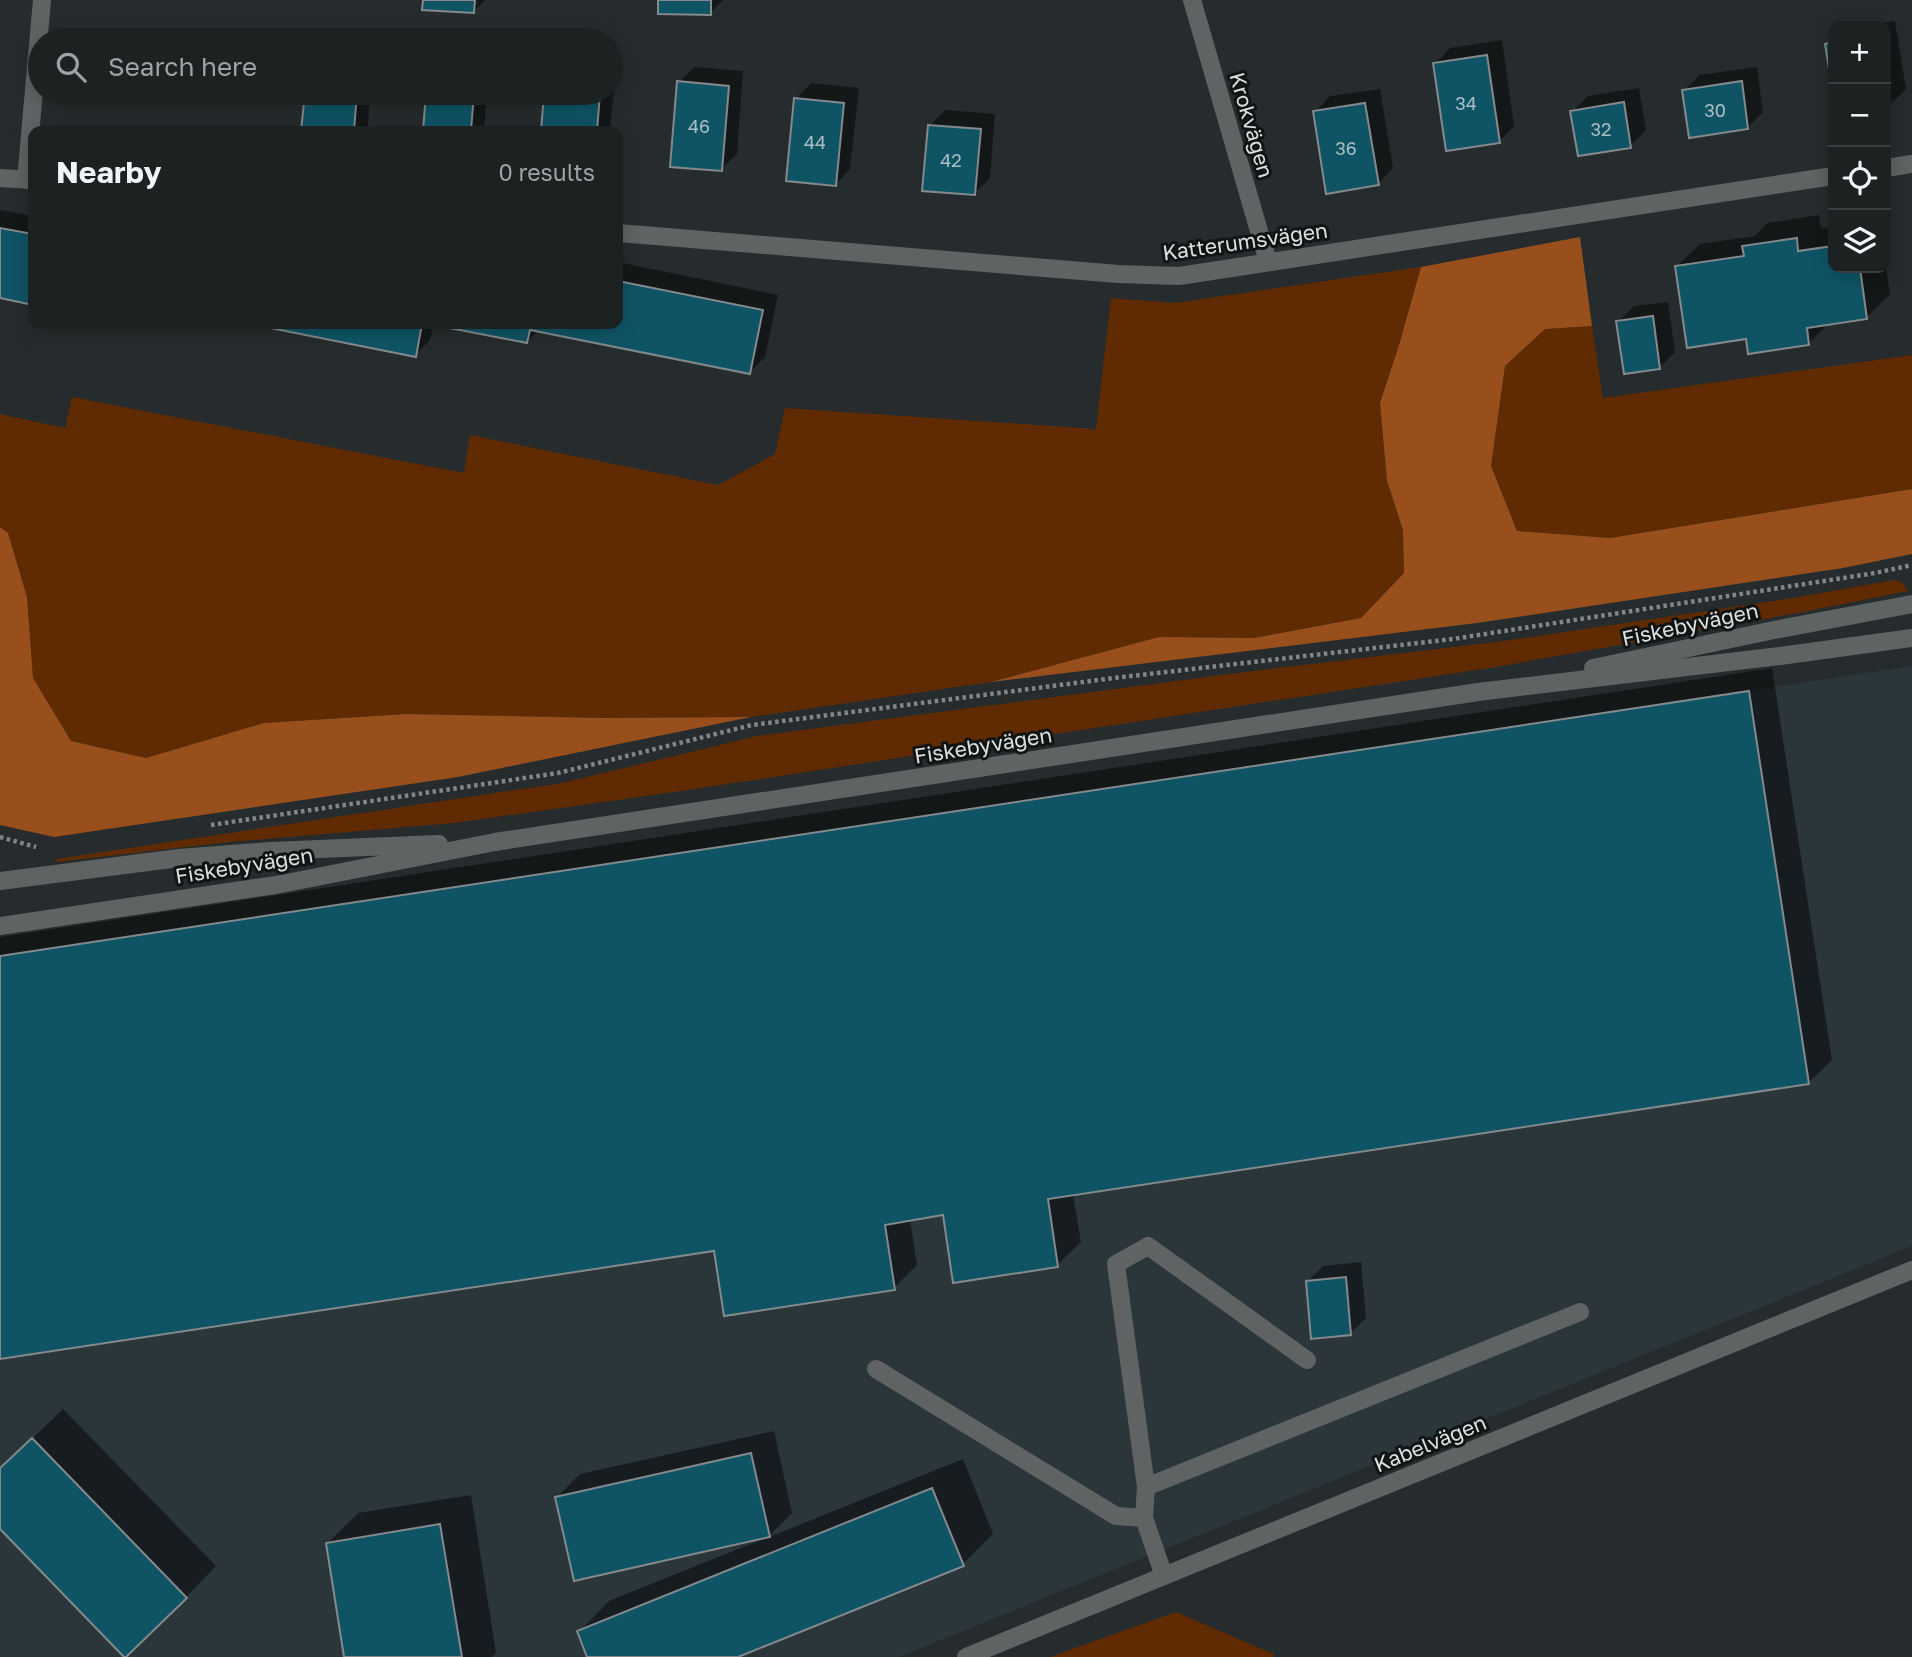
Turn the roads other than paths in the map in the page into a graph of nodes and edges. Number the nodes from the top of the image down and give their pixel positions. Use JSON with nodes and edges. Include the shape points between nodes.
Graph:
{"nodes":[{"id":1,"x":42,"y":0,"type":"edge"},
{"id":2,"x":1192,"y":0,"type":"edge"},
{"id":3,"x":40,"y":28,"type":"edge"},
{"id":4,"x":35,"y":105,"type":"edge"},
{"id":5,"x":34,"y":126,"type":"edge"},
{"id":6,"x":1912,"y":164,"type":"edge"},
{"id":7,"x":1891,"y":167,"type":"edge"},
{"id":8,"x":1828,"y":177,"type":"edge"},
{"id":9,"x":0,"y":178,"type":"edge"},
{"id":10,"x":28,"y":180,"type":"edge"},
{"id":11,"x":623,"y":233,"type":"edge"},
{"id":12,"x":1268,"y":262,"type":"junction"},
{"id":13,"x":1912,"y":604,"type":"edge"},
{"id":14,"x":1912,"y":638,"type":"edge"},
{"id":15,"x":1479,"y":692,"type":"junction"},
{"id":16,"x":495,"y":842,"type":"junction"},
{"id":17,"x":0,"y":881,"type":"edge"},
{"id":18,"x":0,"y":926,"type":"edge"},
{"id":19,"x":1912,"y":1270,"type":"edge"},
{"id":20,"x":1580,"y":1312,"type":"dead end"},
{"id":21,"x":1307,"y":1360,"type":"dead end"},
{"id":22,"x":876,"y":1369,"type":"dead end"},
{"id":23,"x":1146,"y":1487,"type":"junction"},
{"id":24,"x":1144,"y":1518,"type":"junction"},
{"id":25,"x":1164,"y":1576,"type":"junction"},
{"id":26,"x":966,"y":1657,"type":"edge"}],
"edges":[{"from":1,"to":3,"type":"street"},
{"from":2,"to":12,"type":"street","name":"Krokvägen"},
{"from":4,"to":5,"type":"street"},
{"from":6,"to":7,"type":"street"},
{"from":8,"to":12,"type":"street","name":"Katterumsvägen"},
{"from":9,"to":10,"type":"street"},
{"from":11,"to":12,"type":"street","name":"Katterumsvägen","via":[[1118,274],[1179,276]]},
{"from":13,"to":15,"type":"street","name":"Fiskebyvägen"},
{"from":14,"to":15,"type":"street","name":"Fiskebyvägen"},
{"from":15,"to":16,"type":"street","name":"Fiskebyvägen"},
{"from":16,"to":17,"type":"street","name":"Fiskebyvägen","via":[[192,857]]},
{"from":16,"to":18,"type":"street","name":"Fiskebyvägen","via":[[276,885]]},
{"from":19,"to":25,"type":"street","name":"Kabelvägen"},
{"from":20,"to":23,"type":"street"},
{"from":21,"to":23,"type":"street","via":[[1148,1246],[1116,1264]]},
{"from":22,"to":24,"type":"street","via":[[1116,1516]]},
{"from":23,"to":24,"type":"street"},
{"from":24,"to":25,"type":"street"},
{"from":25,"to":26,"type":"street","name":"Kabelvägen"}]}
